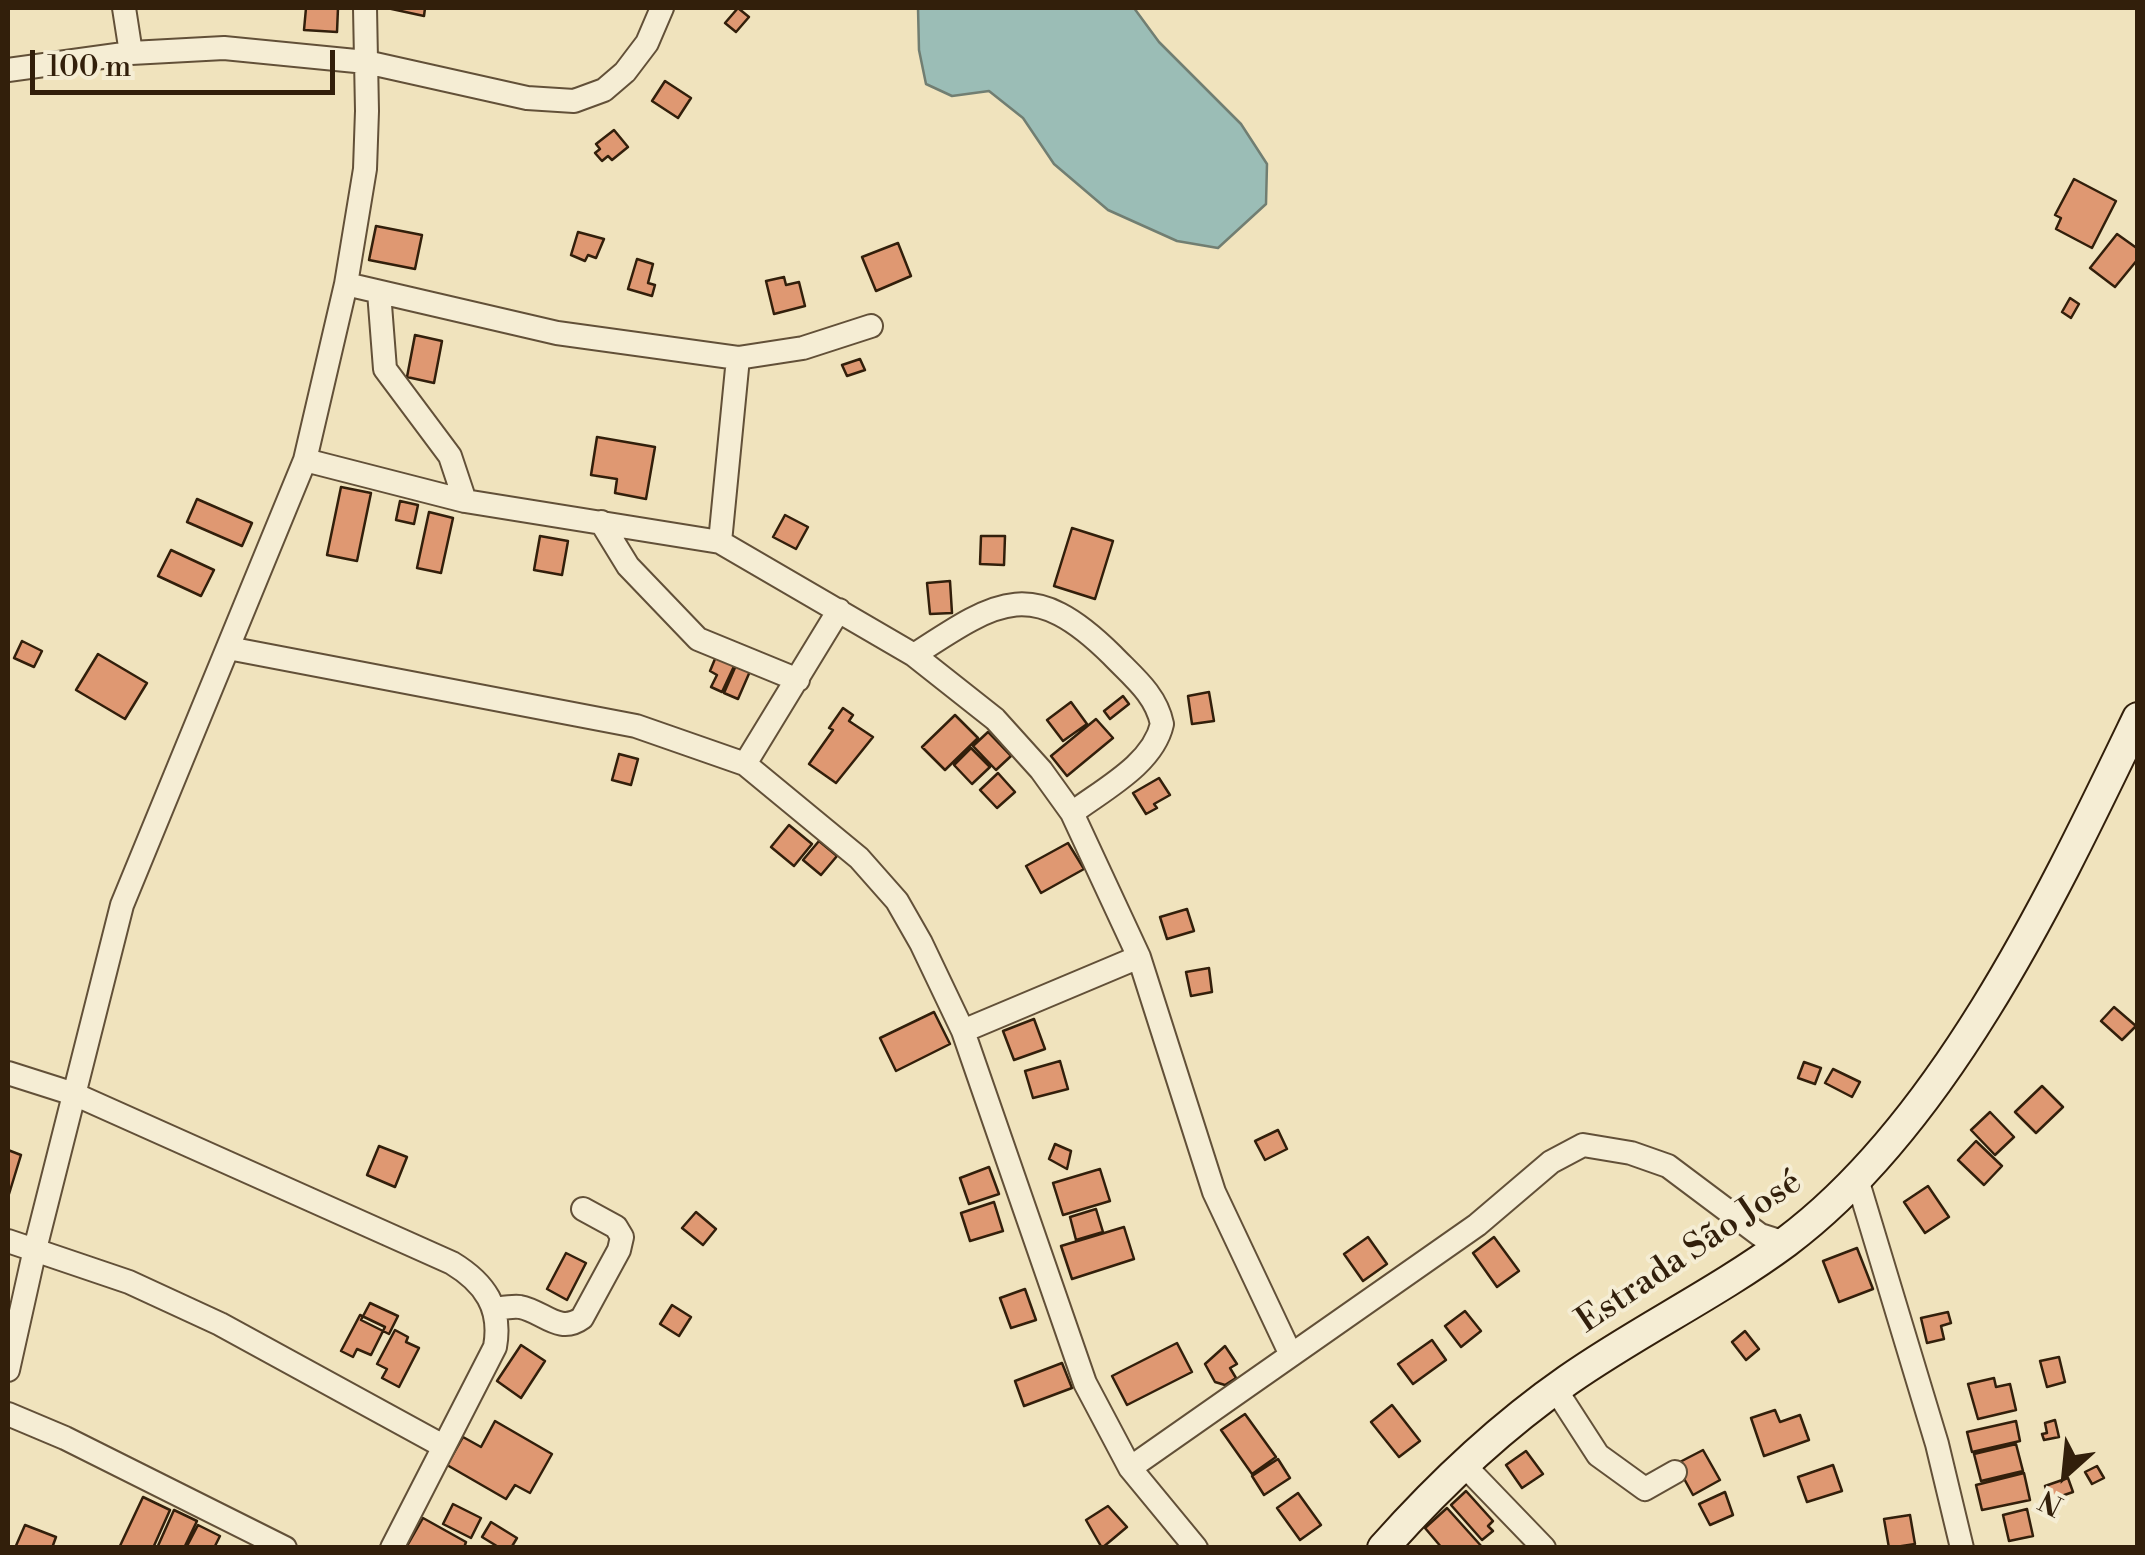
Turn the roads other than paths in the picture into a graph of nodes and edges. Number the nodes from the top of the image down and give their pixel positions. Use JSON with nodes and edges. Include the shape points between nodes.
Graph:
{"nodes":[{"id":1,"x":124,"y":8,"type":"edge"},
{"id":2,"x":365,"y":8,"type":"edge"},
{"id":3,"x":662,"y":8,"type":"edge"},
{"id":4,"x":131,"y":53,"type":"junction"},
{"id":5,"x":366,"y":62,"type":"junction"},
{"id":6,"x":8,"y":70,"type":"edge"},
{"id":7,"x":346,"y":284,"type":"junction"},
{"id":8,"x":379,"y":292,"type":"junction"},
{"id":9,"x":871,"y":326,"type":"dead end"},
{"id":10,"x":738,"y":358,"type":"junction"},
{"id":11,"x":305,"y":460,"type":"junction"},
{"id":12,"x":464,"y":501,"type":"junction"},
{"id":13,"x":601,"y":522,"type":"junction"},
{"id":14,"x":720,"y":542,"type":"junction"},
{"id":15,"x":839,"y":610,"type":"junction"},
{"id":16,"x":228,"y":648,"type":"junction"},
{"id":17,"x":914,"y":655,"type":"junction"},
{"id":18,"x":798,"y":680,"type":"junction"},
{"id":19,"x":2138,"y":718,"type":"edge"},
{"id":20,"x":746,"y":764,"type":"junction"},
{"id":21,"x":1072,"y":813,"type":"junction"},
{"id":22,"x":1138,"y":957,"type":"junction"},
{"id":23,"x":963,"y":1031,"type":"junction"},
{"id":24,"x":8,"y":1073,"type":"edge"},
{"id":25,"x":74,"y":1094,"type":"junction"},
{"id":26,"x":1857,"y":1179,"type":"junction"},
{"id":27,"x":583,"y":1209,"type":"dead end"},
{"id":28,"x":8,"y":1241,"type":"edge"},
{"id":29,"x":1785,"y":1243,"type":"junction"},
{"id":30,"x":35,"y":1249,"type":"junction"},
{"id":31,"x":495,"y":1309,"type":"junction"},
{"id":32,"x":1291,"y":1355,"type":"junction"},
{"id":33,"x":8,"y":1370,"type":"edge"},
{"id":34,"x":1556,"y":1390,"type":"junction"},
{"id":35,"x":8,"y":1414,"type":"edge"},
{"id":36,"x":443,"y":1446,"type":"junction"},
{"id":37,"x":1463,"y":1464,"type":"junction"},
{"id":38,"x":1130,"y":1468,"type":"junction"},
{"id":39,"x":1675,"y":1472,"type":"dead end"},
{"id":40,"x":285,"y":1548,"type":"edge"},
{"id":41,"x":392,"y":1548,"type":"edge"},
{"id":42,"x":1196,"y":1548,"type":"edge"},
{"id":43,"x":1384,"y":1548,"type":"edge"},
{"id":44,"x":1544,"y":1548,"type":"edge"},
{"id":45,"x":1962,"y":1548,"type":"edge"}],
"edges":[{"from":1,"to":4,"type":"street"},
{"from":2,"to":5,"type":"street"},
{"from":3,"to":5,"type":"street","via":[[625,72],[604,90],[574,101],[527,98]]},
{"from":4,"to":5,"type":"street","via":[[224,48]]},
{"from":4,"to":6,"type":"street"},
{"from":5,"to":7,"type":"street","via":[[364,169]]},
{"from":7,"to":8,"type":"street"},
{"from":7,"to":11,"type":"street"},
{"from":8,"to":10,"type":"street","via":[[557,333]]},
{"from":8,"to":12,"type":"street","via":[[385,368],[450,456]]},
{"from":9,"to":10,"type":"street","via":[[803,348]]},
{"from":10,"to":14,"type":"street"},
{"from":11,"to":12,"type":"street"},
{"from":11,"to":16,"type":"street"},
{"from":12,"to":13,"type":"street"},
{"from":13,"to":14,"type":"street"},
{"from":13,"to":18,"type":"street","via":[[628,566],[698,638]]},
{"from":14,"to":15,"type":"street"},
{"from":15,"to":17,"type":"street"},
{"from":15,"to":18,"type":"street"},
{"from":16,"to":20,"type":"street","via":[[636,726]]},
{"from":16,"to":25,"type":"street","via":[[122,905]]},
{"from":17,"to":21,"type":"street","via":[[994,719]]},
{"from":17,"to":21,"type":"street","via":[[984,612],[1032,604],[1070,618],[1145,688],[1162,724],[1157,742]]},
{"from":18,"to":20,"type":"street"},
{"from":19,"to":26,"type":"street","name":"Estrada São José","via":[[2039,916],[1937,1080]]},
{"from":20,"to":23,"type":"street","via":[[859,858],[896,901]]},
{"from":21,"to":22,"type":"street"},
{"from":22,"to":23,"type":"street"},
{"from":22,"to":32,"type":"street","via":[[1214,1192]]},
{"from":23,"to":38,"type":"street","via":[[1085,1383]]},
{"from":24,"to":25,"type":"street"},
{"from":25,"to":30,"type":"street"},
{"from":25,"to":31,"type":"street","via":[[452,1263],[482,1285]]},
{"from":26,"to":29,"type":"street","name":"Estrada São José"},
{"from":26,"to":45,"type":"street"},
{"from":27,"to":31,"type":"street","via":[[622,1237],[582,1318],[572,1326],[519,1306]]},
{"from":28,"to":30,"type":"street"},
{"from":29,"to":32,"type":"street","via":[[1760,1236],[1668,1166],[1582,1145]]},
{"from":29,"to":34,"type":"street","name":"Estrada São José"},
{"from":30,"to":33,"type":"street"},
{"from":30,"to":36,"type":"street","via":[[220,1324]]},
{"from":31,"to":36,"type":"street","via":[[496,1347]]},
{"from":32,"to":38,"type":"street"},
{"from":34,"to":37,"type":"street","name":"Estrada São José"},
{"from":34,"to":39,"type":"street","via":[[1598,1455],[1645,1489]]},
{"from":35,"to":40,"type":"street"},
{"from":36,"to":41,"type":"street"},
{"from":37,"to":43,"type":"street","name":"Estrada São José"},
{"from":37,"to":44,"type":"street"},
{"from":38,"to":42,"type":"street"}]}
